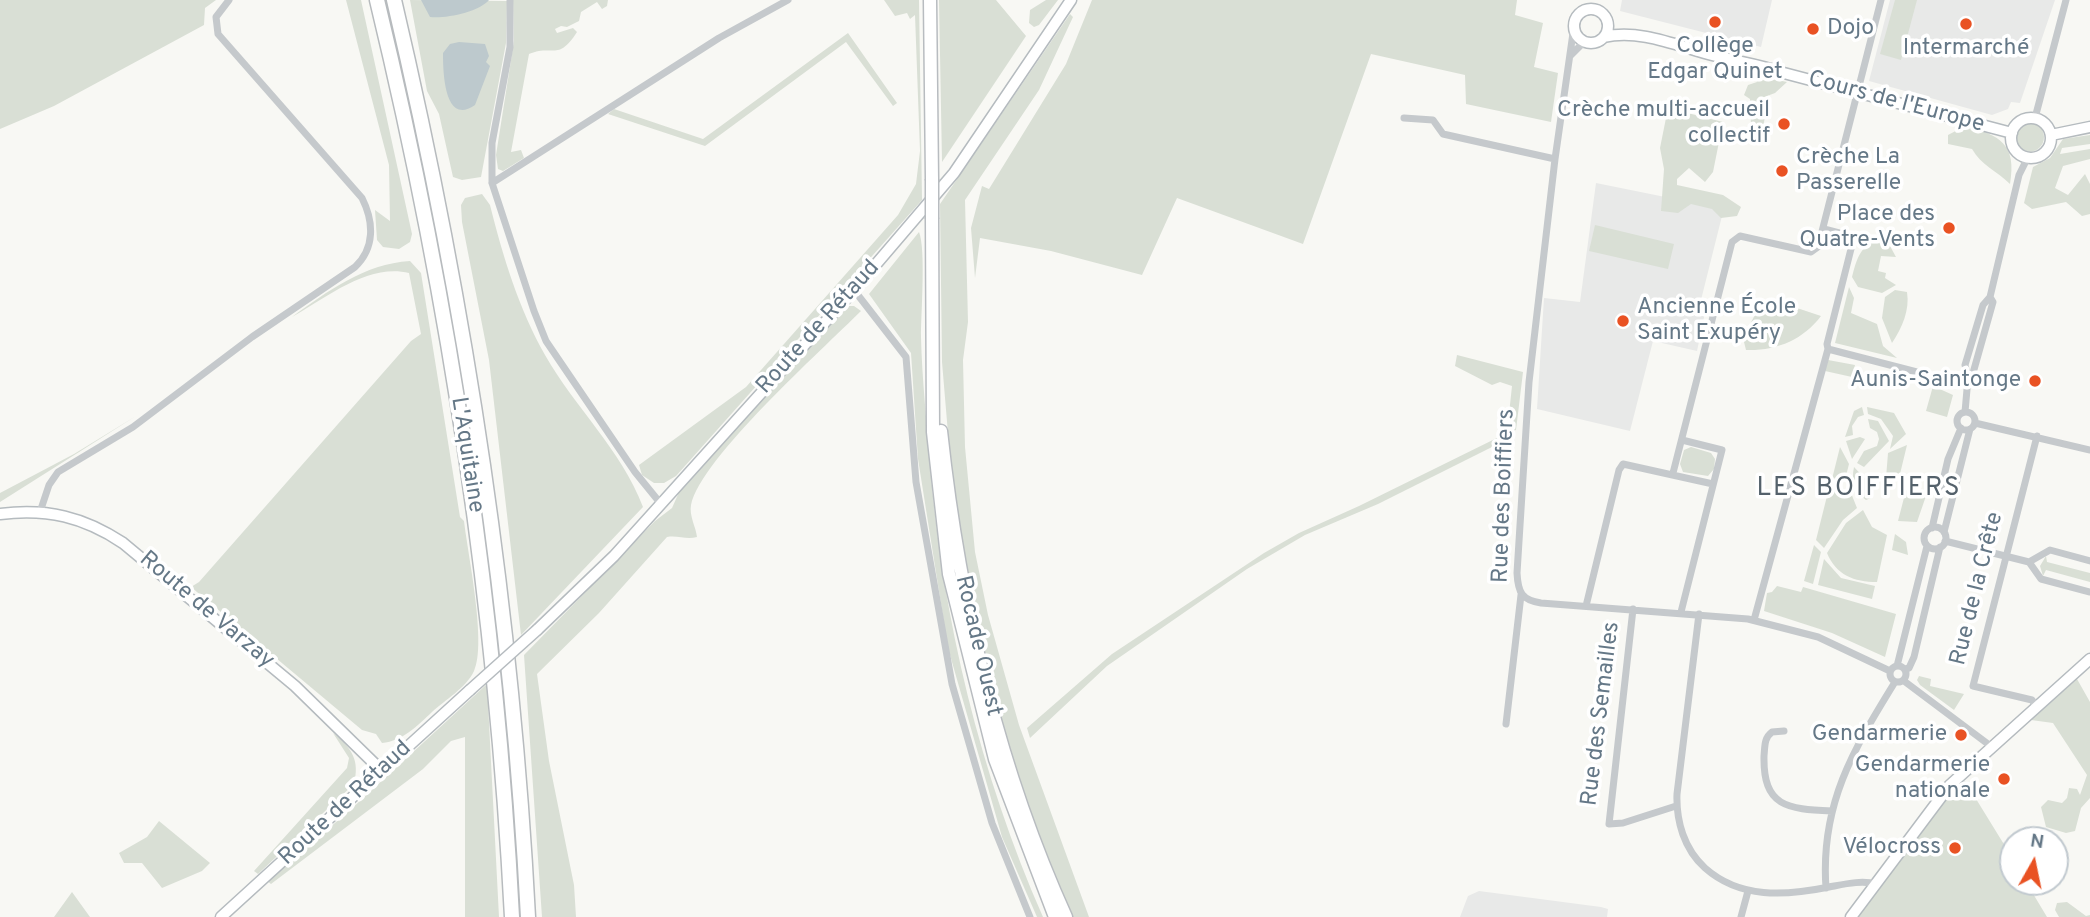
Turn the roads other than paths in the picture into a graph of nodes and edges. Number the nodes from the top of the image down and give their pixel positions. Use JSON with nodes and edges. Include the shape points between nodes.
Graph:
{"nodes":[{"id":1,"x":229,"y":0,"type":"edge"},
{"id":2,"x":377,"y":0,"type":"edge"},
{"id":3,"x":394,"y":0,"type":"edge"},
{"id":4,"x":510,"y":0,"type":"edge"},
{"id":5,"x":788,"y":0,"type":"edge"},
{"id":6,"x":930,"y":0,"type":"edge"},
{"id":7,"x":1071,"y":0,"type":"edge"},
{"id":8,"x":1580,"y":0,"type":"edge"},
{"id":9,"x":1590,"y":0,"type":"edge"},
{"id":10,"x":1881,"y":0,"type":"edge"},
{"id":11,"x":2066,"y":0,"type":"edge"},
{"id":12,"x":1598,"y":11,"type":"junction"},
{"id":13,"x":1583,"y":12,"type":"junction"},
{"id":14,"x":1608,"y":23,"type":"junction"},
{"id":15,"x":1574,"y":26,"type":"junction"},
{"id":16,"x":1604,"y":37,"type":"junction"},
{"id":17,"x":1645,"y":38,"type":"junction"},
{"id":18,"x":1584,"y":42,"type":"junction"},
{"id":19,"x":1569,"y":60,"type":"junction"},
{"id":20,"x":1857,"y":93,"type":"junction"},
{"id":21,"x":1404,"y":118,"type":"dead end"},
{"id":22,"x":2035,"y":118,"type":"junction"},
{"id":23,"x":2090,"y":127,"type":"edge"},
{"id":24,"x":2012,"y":133,"type":"junction"},
{"id":25,"x":2051,"y":135,"type":"junction"},
{"id":26,"x":2028,"y":157,"type":"junction"},
{"id":27,"x":1555,"y":159,"type":"junction"},
{"id":28,"x":492,"y":183,"type":"junction"},
{"id":29,"x":1824,"y":229,"type":"junction"},
{"id":30,"x":853,"y":290,"type":"junction"},
{"id":31,"x":1828,"y":349,"type":"junction"},
{"id":32,"x":933,"y":365,"type":"junction"},
{"id":33,"x":1967,"y":382,"type":"junction"},
{"id":34,"x":1965,"y":412,"type":"junction"},
{"id":35,"x":1972,"y":426,"type":"junction"},
{"id":36,"x":1961,"y":428,"type":"junction"},
{"id":37,"x":2037,"y":436,"type":"junction"},
{"id":38,"x":1682,"y":440,"type":"junction"},
{"id":39,"x":2090,"y":450,"type":"edge"},
{"id":40,"x":1673,"y":473,"type":"junction"},
{"id":41,"x":1713,"y":484,"type":"junction"},
{"id":42,"x":661,"y":504,"type":"junction"},
{"id":43,"x":40,"y":512,"type":"junction"},
{"id":44,"x":0,"y":514,"type":"edge"},
{"id":45,"x":1932,"y":528,"type":"junction"},
{"id":46,"x":1943,"y":540,"type":"junction"},
{"id":47,"x":1927,"y":546,"type":"junction"},
{"id":48,"x":2006,"y":556,"type":"junction"},
{"id":49,"x":2090,"y":561,"type":"edge"},
{"id":50,"x":2029,"y":562,"type":"junction"},
{"id":51,"x":2090,"y":592,"type":"edge"},
{"id":52,"x":1521,"y":595,"type":"junction"},
{"id":53,"x":1586,"y":606,"type":"junction"},
{"id":54,"x":1633,"y":609,"type":"junction"},
{"id":55,"x":1681,"y":612,"type":"junction"},
{"id":56,"x":1699,"y":614,"type":"junction"},
{"id":57,"x":1754,"y":620,"type":"junction"},
{"id":58,"x":2090,"y":659,"type":"edge"},
{"id":59,"x":1897,"y":669,"type":"junction"},
{"id":60,"x":1899,"y":682,"type":"junction"},
{"id":61,"x":2036,"y":706,"type":"junction"},
{"id":62,"x":1506,"y":724,"type":"dead end"},
{"id":63,"x":1784,"y":730,"type":"dead end"},
{"id":64,"x":1992,"y":747,"type":"junction"},
{"id":65,"x":382,"y":771,"type":"junction"},
{"id":66,"x":1676,"y":806,"type":"junction"},
{"id":67,"x":1832,"y":811,"type":"junction"},
{"id":68,"x":1877,"y":884,"type":"junction"},
{"id":69,"x":1826,"y":888,"type":"junction"},
{"id":70,"x":1748,"y":891,"type":"junction"},
{"id":71,"x":221,"y":917,"type":"edge"},
{"id":72,"x":512,"y":917,"type":"edge"},
{"id":73,"x":528,"y":917,"type":"edge"},
{"id":74,"x":1030,"y":917,"type":"edge"},
{"id":75,"x":1055,"y":917,"type":"edge"},
{"id":76,"x":1066,"y":917,"type":"edge"},
{"id":77,"x":1741,"y":917,"type":"edge"},
{"id":78,"x":1851,"y":917,"type":"edge"}],
"edges":[{"from":1,"to":43,"type":"street","via":[[216,17],[218,34],[362,198],[370,219],[368,251],[355,267],[252,337],[133,428],[58,472]]},
{"from":2,"to":72,"type":"highway","name":"L'Aquitaine","via":[[425,214],[470,475],[490,622]]},
{"from":3,"to":73,"type":"highway","name":"L'Aquitaine","via":[[445,233],[486,471],[506,622]]},
{"from":4,"to":28,"type":"street","via":[[511,37],[492,143]]},
{"from":5,"to":28,"type":"street","via":[[719,38]]},
{"from":6,"to":32,"type":"main road","name":"Rocade Ouest","bridge":true},
{"from":7,"to":30,"type":"street","name":"Route de Rétaud","via":[[954,173]]},
{"from":8,"to":13,"type":"street"},
{"from":9,"to":12,"type":"street"},
{"from":10,"to":20,"type":"street"},
{"from":11,"to":22,"type":"street"},
{"from":12,"to":13,"type":"street"},
{"from":12,"to":14,"type":"street"},
{"from":13,"to":15,"type":"street"},
{"from":14,"to":16,"type":"street"},
{"from":14,"to":17,"type":"street","name":"Cours de l'Europe"},
{"from":15,"to":18,"type":"street"},
{"from":15,"to":19,"type":"street","name":"Rue des Boiffiers"},
{"from":16,"to":17,"type":"street","name":"Cours de l'Europe"},
{"from":16,"to":18,"type":"street","via":[[1595,43]]},
{"from":17,"to":20,"type":"street","name":"Cours de l'Europe","via":[[1677,43],[1750,70],[1780,72]]},
{"from":18,"to":19,"type":"street"},
{"from":19,"to":27,"type":"street","name":"Rue des Boiffiers"},
{"from":20,"to":24,"type":"street","name":"Cours de l'Europe"},
{"from":20,"to":29,"type":"street"},
{"from":21,"to":27,"type":"street","via":[[1433,120],[1443,134]]},
{"from":22,"to":24,"type":"street","via":[[2021,120]]},
{"from":22,"to":25,"type":"street"},
{"from":23,"to":25,"type":"street"},
{"from":24,"to":26,"type":"street","via":[[2016,150]]},
{"from":25,"to":26,"type":"street","via":[[2045,152]]},
{"from":26,"to":33,"type":"street","via":[[2019,175],[1990,297],[1983,305],[1965,365]]},
{"from":27,"to":52,"type":"street","name":"Rue des Boiffiers","via":[[1530,382],[1517,573]]},
{"from":28,"to":42,"type":"street","via":[[546,341]]},
{"from":29,"to":31,"type":"street","via":[[1843,234],[1852,244]]},
{"from":29,"to":38,"type":"street","via":[[1818,247],[1811,252],[1740,236],[1732,242]]},
{"from":30,"to":42,"type":"street","name":"Route de Rétaud"},
{"from":30,"to":74,"type":"street","via":[[906,357],[916,482],[952,684],[992,823]]},
{"from":31,"to":33,"type":"street"},
{"from":31,"to":57,"type":"street"},
{"from":32,"to":75,"type":"main road","name":"Rocade Ouest","via":[[935,462],[949,574],[963,639],[995,759]]},
{"from":32,"to":76,"type":"main road","name":"Rocade Ouest","via":[[960,575],[979,662],[1011,775]]},
{"from":33,"to":34,"type":"street"},
{"from":34,"to":35,"type":"street","via":[[1972,415]]},
{"from":34,"to":36,"type":"street","via":[[1958,418]]},
{"from":35,"to":36,"type":"street"},
{"from":35,"to":37,"type":"street"},
{"from":35,"to":46,"type":"street"},
{"from":36,"to":45,"type":"street","via":[[1948,459]]},
{"from":37,"to":39,"type":"street"},
{"from":37,"to":48,"type":"street","name":"Rue de la Crête"},
{"from":38,"to":40,"type":"street"},
{"from":38,"to":41,"type":"street","via":[[1722,450]]},
{"from":40,"to":41,"type":"street"},
{"from":40,"to":53,"type":"street","via":[[1632,464],[1620,466]]},
{"from":41,"to":55,"type":"street"},
{"from":42,"to":65,"type":"street","name":"Route de Rétaud","bridge":true,"via":[[537,630]]},
{"from":43,"to":44,"type":"street","name":"Route de Varzay"},
{"from":43,"to":65,"type":"street","name":"Route de Varzay","via":[[89,523],[123,543],[295,686]]},
{"from":45,"to":46,"type":"street"},
{"from":45,"to":47,"type":"street","via":[[1924,536]]},
{"from":46,"to":47,"type":"street"},
{"from":46,"to":48,"type":"street"},
{"from":46,"to":59,"type":"street","via":[[1914,657],[1909,668]]},
{"from":47,"to":59,"type":"street"},
{"from":48,"to":50,"type":"street"},
{"from":48,"to":61,"type":"street","name":"Rue de la Crête","via":[[1973,686],[2032,700]]},
{"from":49,"to":50,"type":"street","via":[[2050,550]]},
{"from":50,"to":51,"type":"street","via":[[2040,579]]},
{"from":52,"to":53,"type":"street","name":"Rue des Boiffiers","via":[[1541,603]]},
{"from":52,"to":62,"type":"street"},
{"from":53,"to":54,"type":"street","name":"Rue des Boiffiers"},
{"from":54,"to":55,"type":"street","name":"Rue des Boiffiers"},
{"from":54,"to":66,"type":"street","name":"Rue des Semailles","via":[[1609,824]]},
{"from":55,"to":56,"type":"street","name":"Rue des Boiffiers"},
{"from":56,"to":57,"type":"street","name":"Rue des Boiffiers"},
{"from":56,"to":66,"type":"street"},
{"from":57,"to":59,"type":"street","name":"Rue des Boiffiers","via":[[1818,637]]},
{"from":58,"to":61,"type":"street"},
{"from":59,"to":60,"type":"street"},
{"from":59,"to":60,"type":"street"},
{"from":60,"to":64,"type":"street"},
{"from":60,"to":67,"type":"street","via":[[1850,757]]},
{"from":61,"to":64,"type":"street"},
{"from":63,"to":67,"type":"street","via":[[1772,732],[1765,741],[1769,793],[1791,807]]},
{"from":64,"to":68,"type":"street","via":[[1950,785]]},
{"from":65,"to":71,"type":"street","name":"Route de Rétaud"},
{"from":66,"to":70,"type":"street","via":[[1685,839],[1700,863],[1725,883]]},
{"from":67,"to":69,"type":"street"},
{"from":68,"to":69,"type":"street"},
{"from":68,"to":78,"type":"street"},
{"from":69,"to":70,"type":"street","via":[[1784,894]]},
{"from":70,"to":77,"type":"street"}]}
